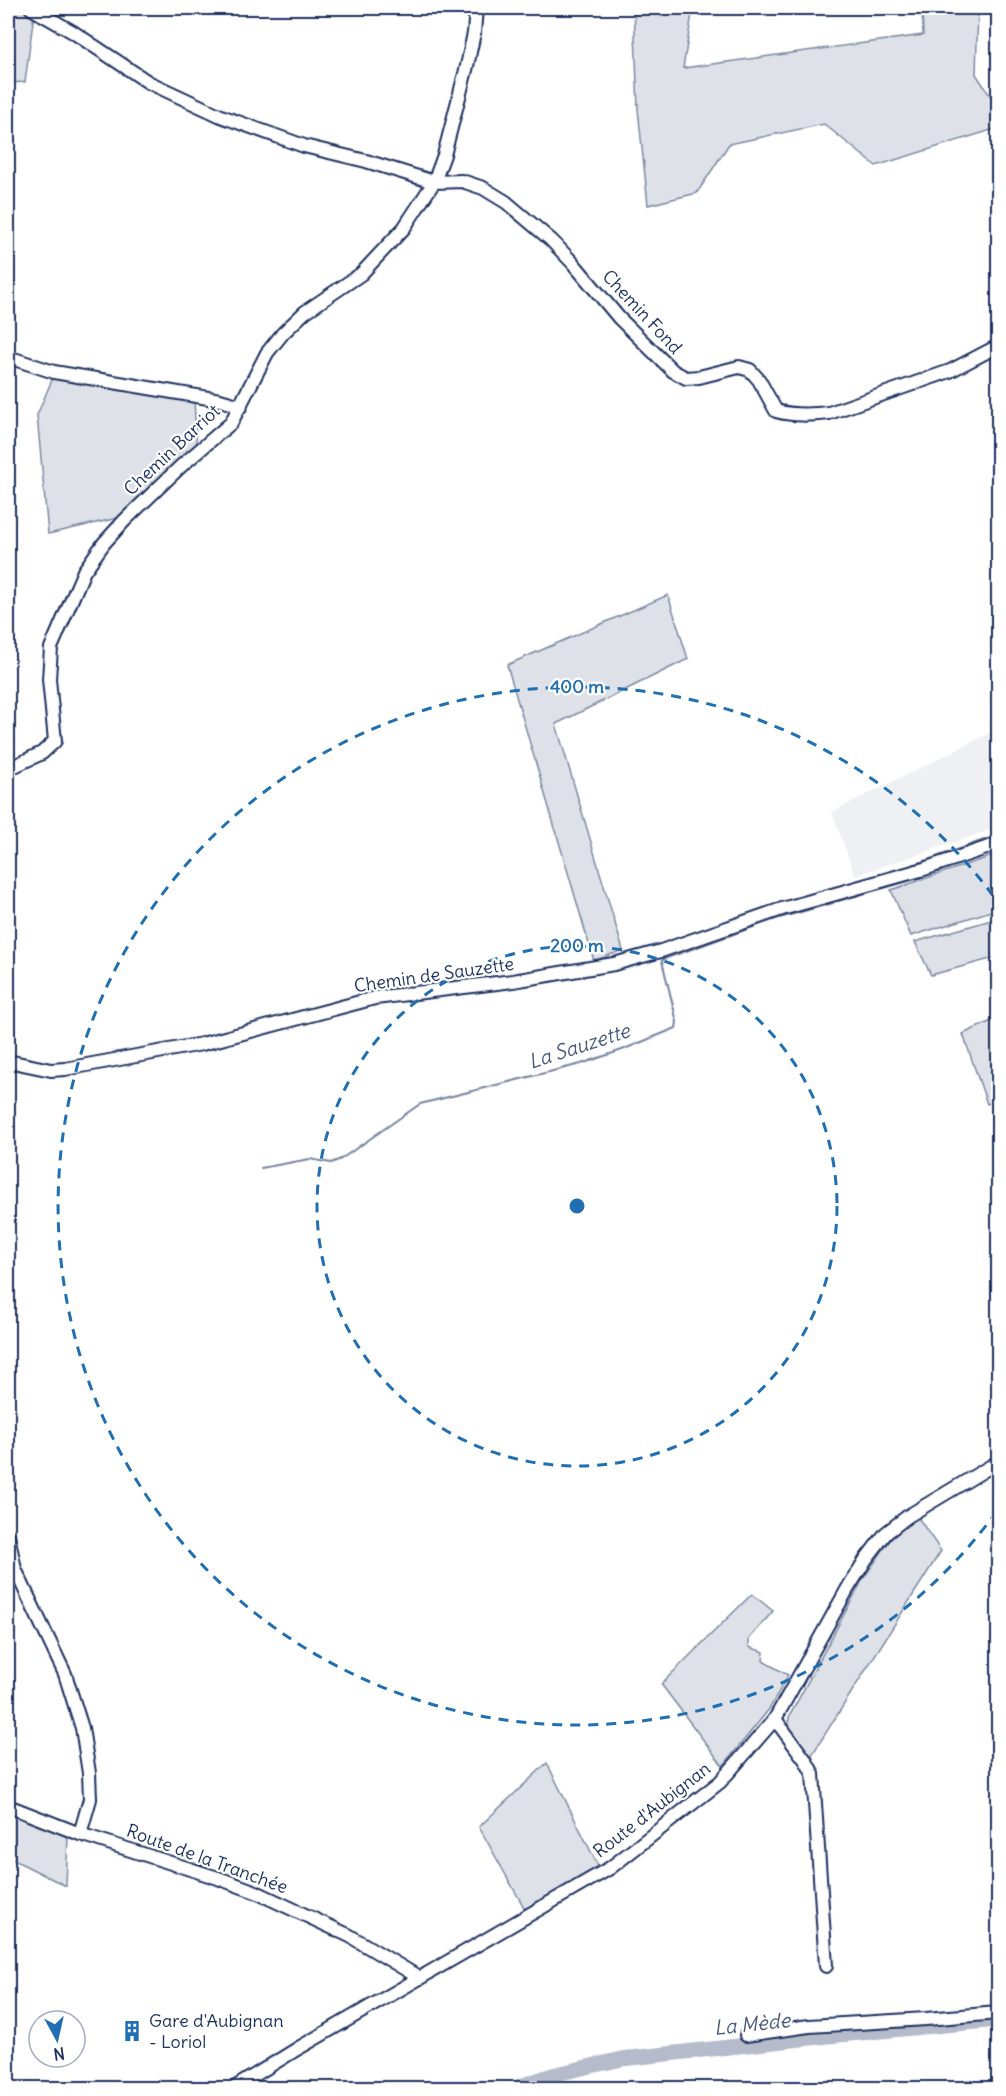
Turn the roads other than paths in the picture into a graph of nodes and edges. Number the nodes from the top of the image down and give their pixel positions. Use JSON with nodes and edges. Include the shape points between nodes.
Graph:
{"nodes":[{"id":1,"x":31,"y":8,"type":"edge"},
{"id":2,"x":476,"y":8,"type":"edge"},
{"id":3,"x":434,"y":182,"type":"junction"},
{"id":4,"x":999,"y":346,"type":"edge"},
{"id":5,"x":8,"y":357,"type":"edge"},
{"id":6,"x":241,"y":406,"type":"junction"},
{"id":7,"x":8,"y":769,"type":"edge"},
{"id":8,"x":999,"y":844,"type":"edge"},
{"id":9,"x":8,"y":1061,"type":"edge"},
{"id":10,"x":999,"y":1462,"type":"edge"},
{"id":11,"x":8,"y":1535,"type":"edge"},
{"id":12,"x":775,"y":1719,"type":"junction"},
{"id":13,"x":8,"y":1806,"type":"edge"},
{"id":14,"x":80,"y":1833,"type":"junction"},
{"id":15,"x":826,"y":1966,"type":"dead end"},
{"id":16,"x":420,"y":1978,"type":"junction"},
{"id":17,"x":999,"y":2013,"type":"edge"},
{"id":18,"x":746,"y":2035,"type":"dead end"},
{"id":19,"x":234,"y":2088,"type":"edge"}],
"edges":[{"from":1,"to":3,"type":"street","via":[[148,82],[221,116],[304,147]]},
{"from":2,"to":3,"type":"street","name":"Chemin Barriot","via":[[467,66]]},
{"from":3,"to":4,"type":"street","name":"Chemin Fond","via":[[462,181],[506,202],[573,263],[619,318],[673,371],[686,378],[739,367],[750,370],[776,411],[809,416],[830,413],[950,371]]},
{"from":3,"to":6,"type":"street","name":"Chemin Barriot","via":[[404,228],[376,260],[283,333],[267,354]]},
{"from":5,"to":6,"type":"street","via":[[54,372]]},
{"from":6,"to":7,"type":"street","name":"Chemin Barriot","via":[[231,423],[125,520],[84,571],[51,648],[49,679],[55,741],[42,753]]},
{"from":8,"to":9,"type":"street","name":"Chemin de Sauzette","via":[[614,964],[524,980],[375,998],[202,1044],[71,1068],[51,1070]]},
{"from":10,"to":12,"type":"street","name":"Route d'Aubignan","via":[[886,1533],[848,1588]]},
{"from":11,"to":14,"type":"street","via":[[15,1569],[65,1674],[82,1728],[90,1799]]},
{"from":12,"to":15,"type":"street","via":[[813,1774]]},
{"from":12,"to":16,"type":"street","name":"Route d'Aubignan","via":[[720,1782],[610,1868]]},
{"from":13,"to":14,"type":"street","name":"Route de la Tranchée"},
{"from":14,"to":16,"type":"street","name":"Route de la Tranchée","via":[[256,1892],[350,1936]]},
{"from":16,"to":19,"type":"street","name":"Route d'Aubignan"},
{"from":17,"to":18,"type":"street","via":[[809,2026]]}]}
